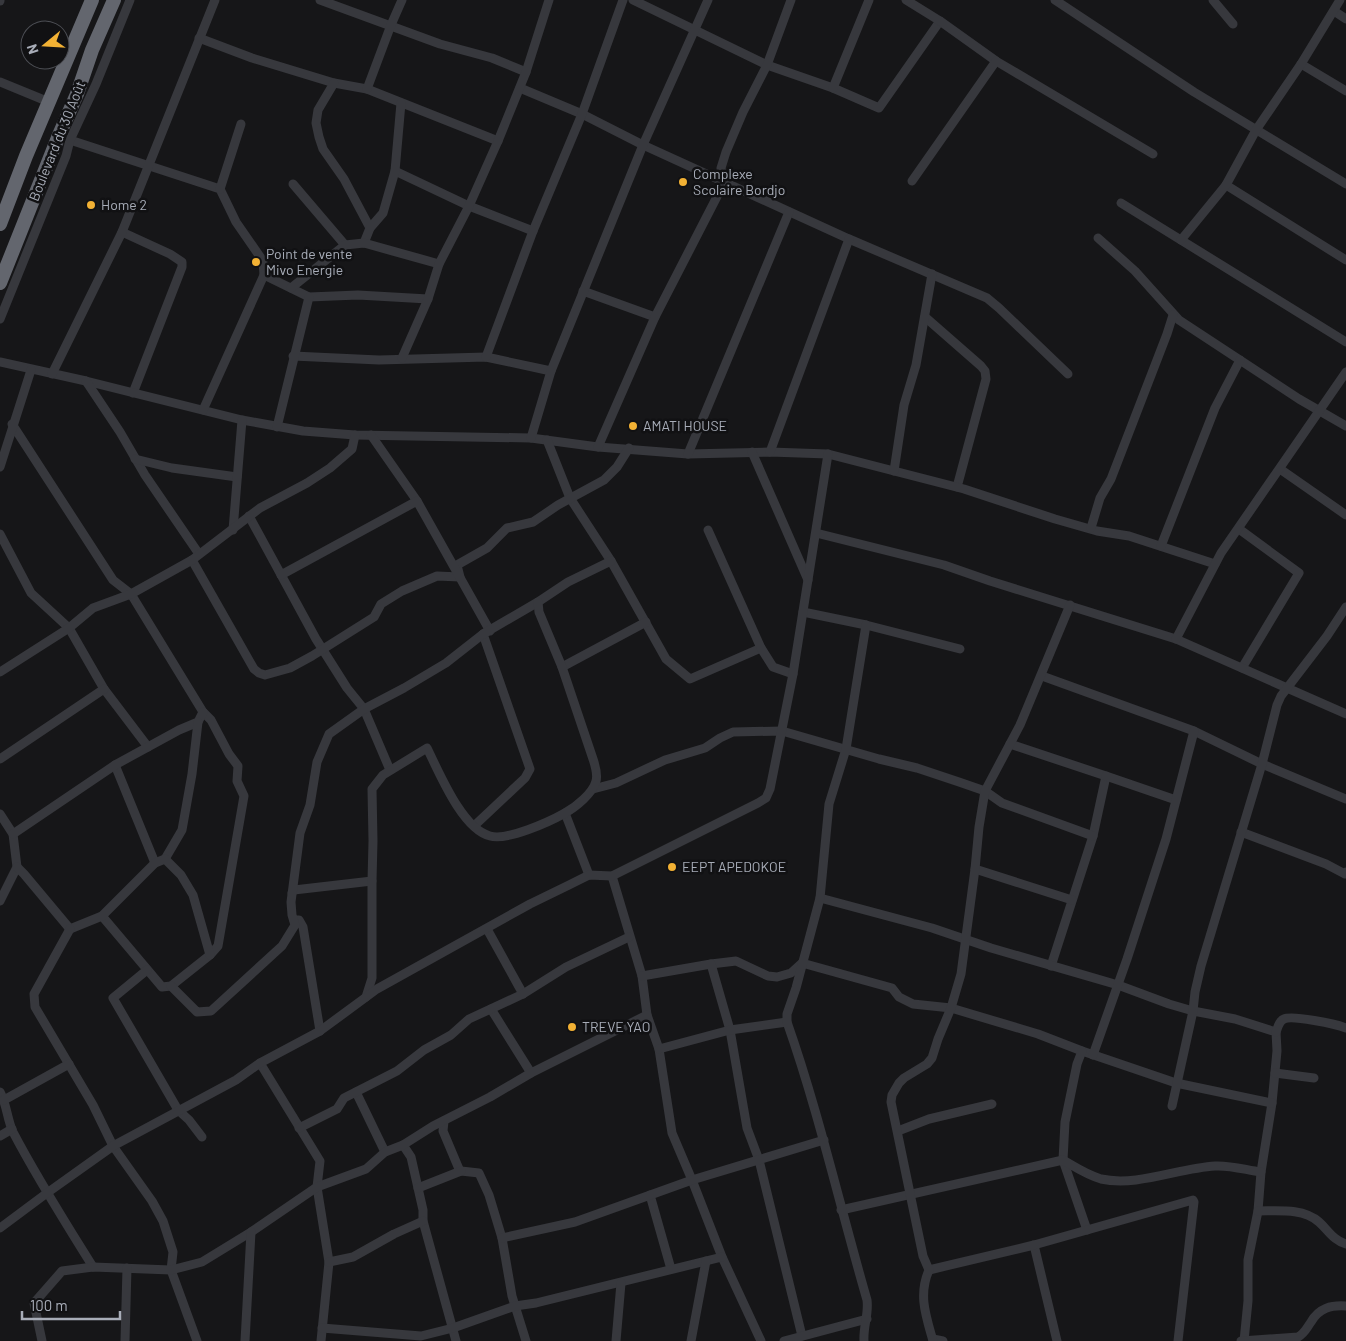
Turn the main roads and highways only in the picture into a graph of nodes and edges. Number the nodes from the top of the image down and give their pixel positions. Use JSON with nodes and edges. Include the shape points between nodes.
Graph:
{"nodes":[{"id":1,"x":92,"y":0,"type":"edge"},
{"id":2,"x":114,"y":0,"type":"edge"},
{"id":3,"x":0,"y":224,"type":"edge"},
{"id":4,"x":0,"y":283,"type":"edge"}],
"edges":[{"from":1,"to":3,"type":"highway","name":"Boulevard du 30 Août"},
{"from":2,"to":4,"type":"highway","name":"Boulevard du 30 Août"}]}
